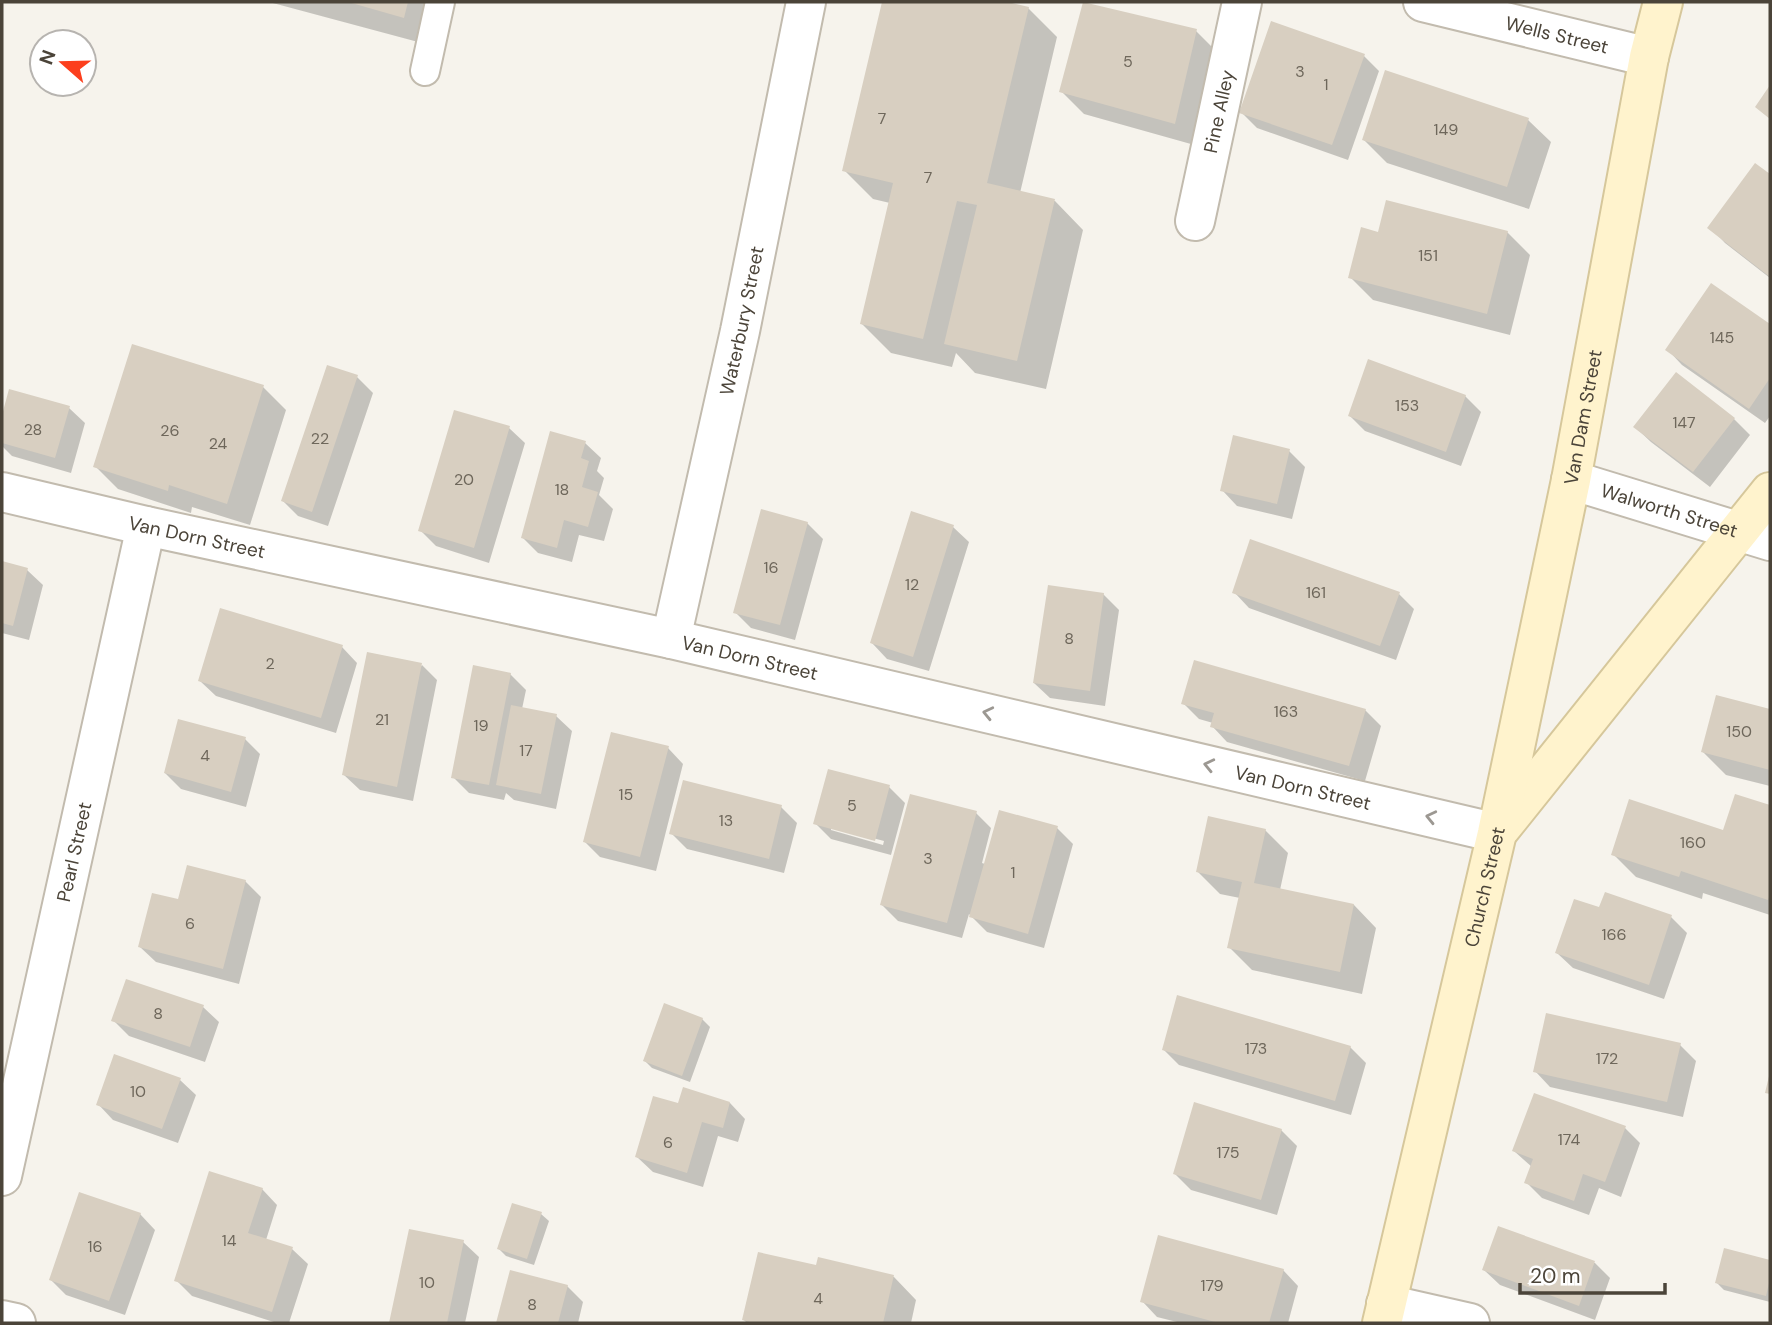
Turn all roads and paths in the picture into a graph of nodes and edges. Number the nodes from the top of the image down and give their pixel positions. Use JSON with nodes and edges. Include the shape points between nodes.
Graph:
{"nodes":[{"id":1,"x":440,"y":2,"type":"edge"},
{"id":2,"x":806,"y":2,"type":"edge"},
{"id":3,"x":1242,"y":2,"type":"edge"},
{"id":4,"x":1423,"y":2,"type":"edge"},
{"id":5,"x":1663,"y":2,"type":"edge"},
{"id":6,"x":1649,"y":57,"type":"junction"},
{"id":7,"x":425,"y":71,"type":"dead end"},
{"id":8,"x":1195,"y":221,"type":"dead end"},
{"id":9,"x":1571,"y":480,"type":"junction"},
{"id":10,"x":2,"y":492,"type":"edge"},
{"id":11,"x":1770,"y":492,"type":"edge"},
{"id":12,"x":146,"y":526,"type":"junction"},
{"id":13,"x":1755,"y":537,"type":"edge"},
{"id":14,"x":671,"y":639,"type":"junction"},
{"id":15,"x":1497,"y":833,"type":"junction"},
{"id":16,"x":2,"y":1176,"type":"edge"},
{"id":17,"x":1384,"y":1313,"type":"edge"},
{"id":18,"x":2,"y":1320,"type":"edge"},
{"id":19,"x":16,"y":1323,"type":"edge"},
{"id":20,"x":1470,"y":1323,"type":"edge"}],
"edges":[{"from":1,"to":7,"type":"lane"},
{"from":2,"to":14,"type":"street","name":"Waterbury Street","via":[[740,331]]},
{"from":3,"to":8,"type":"street","name":"Pine Alley"},
{"from":4,"to":6,"type":"street","name":"Wells Street"},
{"from":5,"to":6,"type":"main road","name":"Van Dam Street"},
{"from":6,"to":9,"type":"main road","name":"Van Dam Street"},
{"from":9,"to":13,"type":"street","name":"Walworth Street"},
{"from":9,"to":15,"type":"main road","name":"Van Dam Street"},
{"from":10,"to":12,"type":"street","name":"Van Dorn Street"},
{"from":11,"to":13,"type":"main road","name":"Church Street"},
{"from":12,"to":14,"type":"street","name":"Van Dorn Street"},
{"from":12,"to":16,"type":"street","name":"Pearl Street"},
{"from":13,"to":15,"type":"main road","name":"Church Street"},
{"from":15,"to":14,"type":"street","name":"Van Dorn Street","one_way":true},
{"from":15,"to":17,"type":"main road","name":"Church Street"},
{"from":17,"to":20,"type":"street"},
{"from":18,"to":19,"type":"street"}]}
